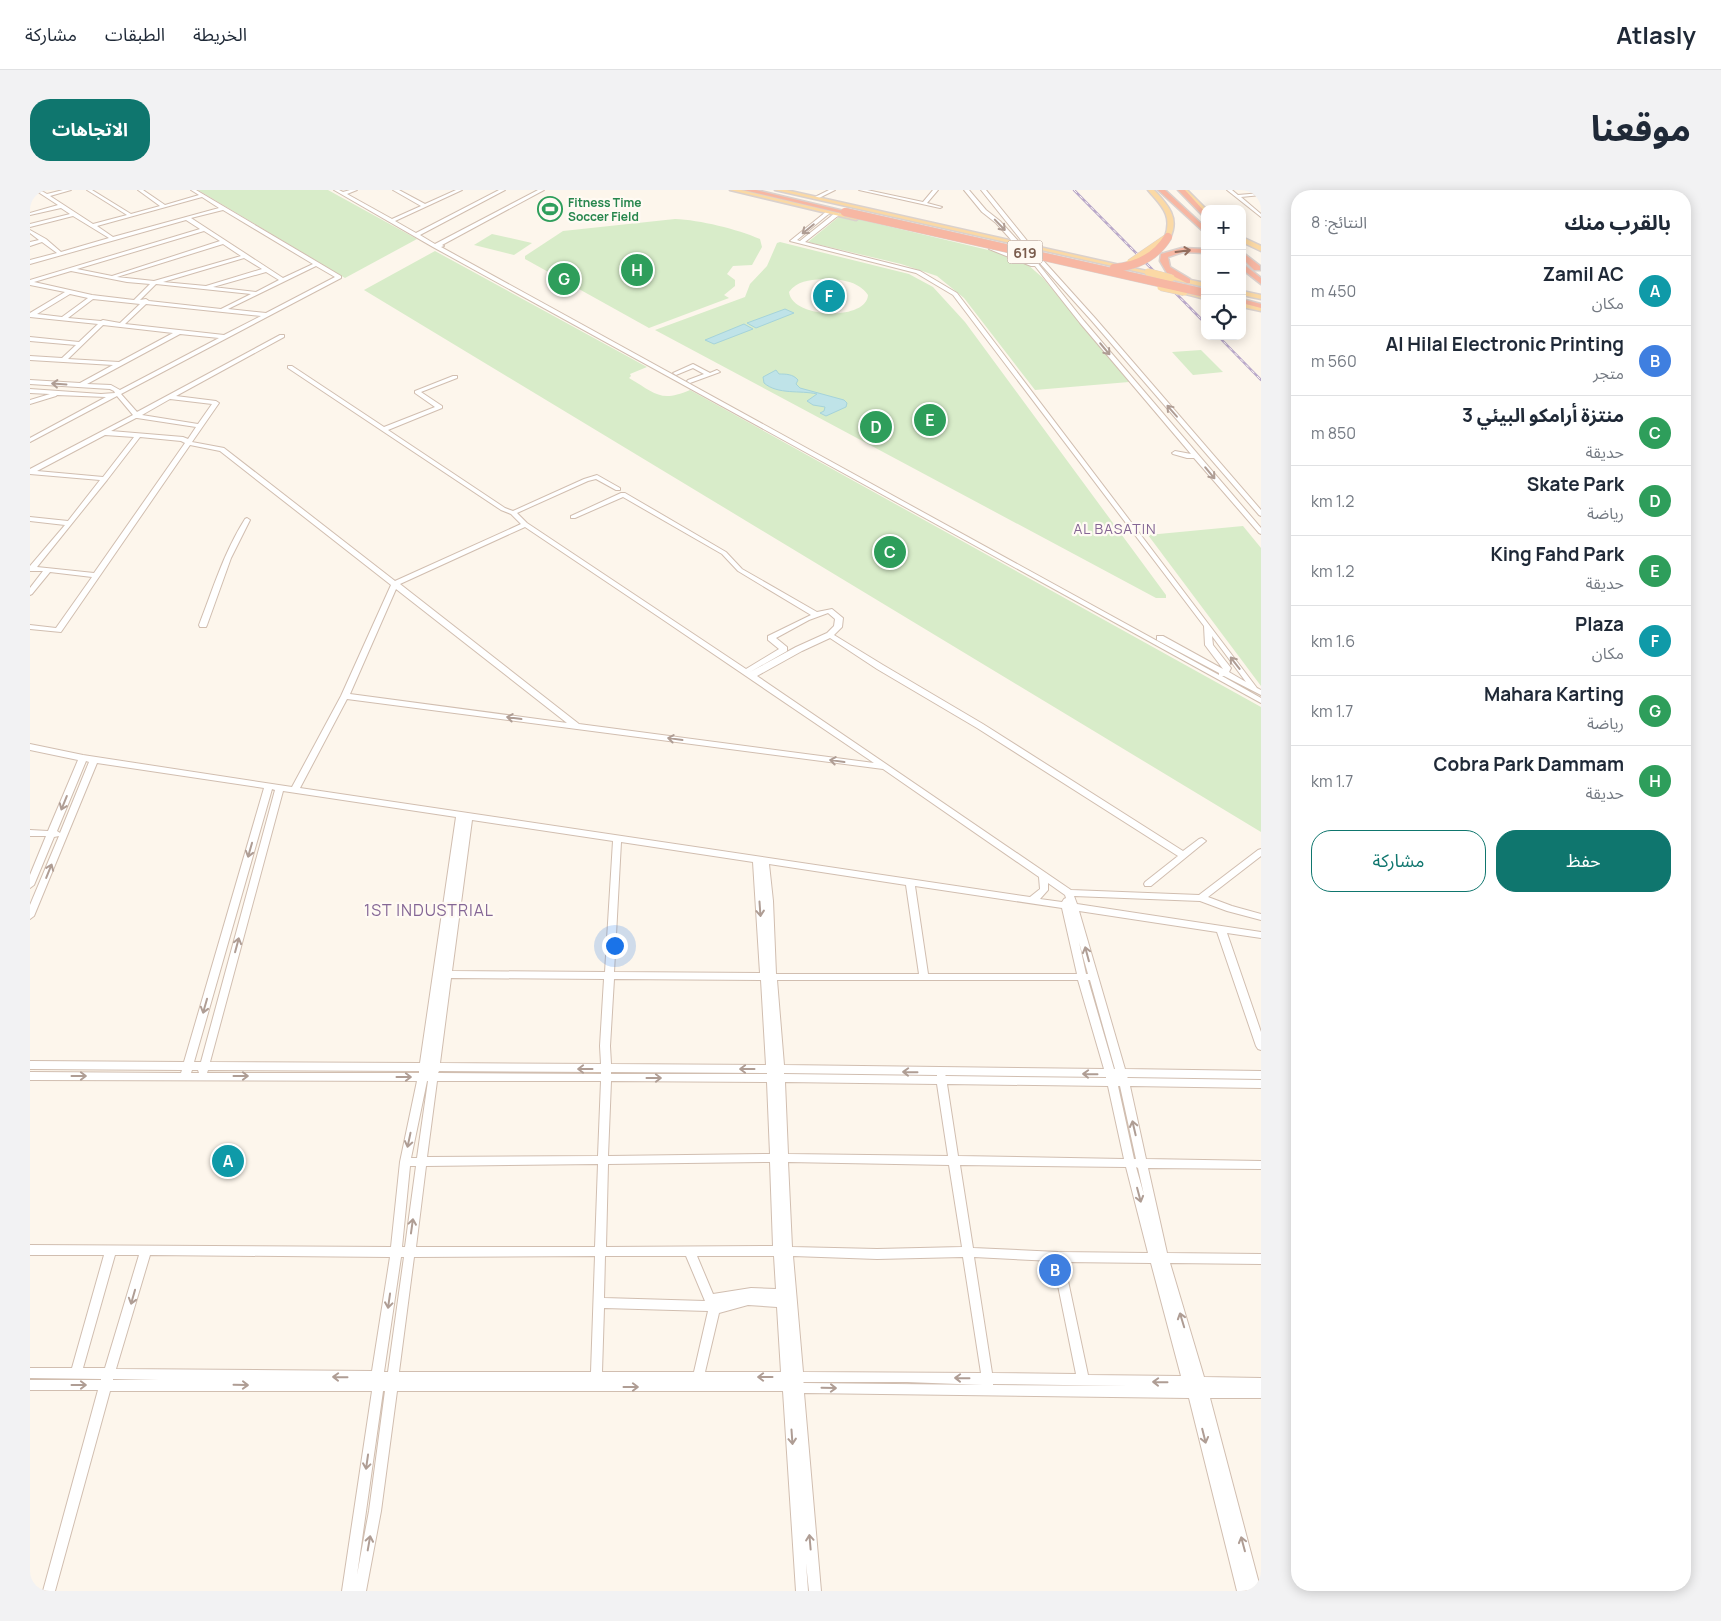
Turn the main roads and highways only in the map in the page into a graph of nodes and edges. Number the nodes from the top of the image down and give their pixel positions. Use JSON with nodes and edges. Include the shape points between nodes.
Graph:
{"nodes":[{"id":1,"x":733,"y":190,"type":"edge"},
{"id":2,"x":747,"y":190,"type":"edge"},
{"id":3,"x":766,"y":190,"type":"edge"},
{"id":4,"x":778,"y":190,"type":"edge"},
{"id":5,"x":1151,"y":190,"type":"edge"},
{"id":6,"x":1161,"y":190,"type":"edge"},
{"id":7,"x":1171,"y":190,"type":"edge"},
{"id":8,"x":1182,"y":190,"type":"edge"},
{"id":9,"x":1201,"y":207,"type":"edge"},
{"id":10,"x":1201,"y":211,"type":"edge"},
{"id":11,"x":841,"y":213,"type":"junction"},
{"id":12,"x":1201,"y":216,"type":"edge"},
{"id":13,"x":1201,"y":227,"type":"edge"},
{"id":14,"x":1168,"y":237,"type":"joint"},
{"id":15,"x":1246,"y":242,"type":"edge"},
{"id":16,"x":1260,"y":248,"type":"edge"},
{"id":17,"x":1201,"y":251,"type":"edge"},
{"id":18,"x":1246,"y":258,"type":"edge"},
{"id":19,"x":1112,"y":266,"type":"junction"},
{"id":20,"x":1246,"y":269,"type":"edge"},
{"id":21,"x":1261,"y":271,"type":"edge"},
{"id":22,"x":1187,"y":281,"type":"junction"},
{"id":23,"x":1261,"y":282,"type":"edge"},
{"id":24,"x":1201,"y":286,"type":"edge"},
{"id":25,"x":1201,"y":286,"type":"edge"},
{"id":26,"x":1201,"y":292,"type":"edge"},
{"id":27,"x":1246,"y":294,"type":"edge"},
{"id":28,"x":1201,"y":296,"type":"edge"},
{"id":29,"x":1261,"y":297,"type":"edge"},
{"id":30,"x":1246,"y":298,"type":"edge"},
{"id":31,"x":1261,"y":301,"type":"edge"},
{"id":32,"x":1246,"y":304,"type":"edge"},
{"id":33,"x":1246,"y":305,"type":"edge"},
{"id":34,"x":1261,"y":308,"type":"edge"}],
"edges":[{"from":1,"to":11,"type":"main road"},
{"from":2,"to":11,"type":"highway","number":"619"},
{"from":3,"to":19,"type":"highway","number":"619"},
{"from":4,"to":19,"type":"main road"},
{"from":5,"to":14,"type":"main road","via":[[1172,218]]},
{"from":6,"to":13,"type":"highway"},
{"from":7,"to":12,"type":"highway"},
{"from":8,"to":9,"type":"main road"},
{"from":8,"to":10,"type":"highway"},
{"from":11,"to":26,"type":"highway","number":"619","bridge":true},
{"from":11,"to":28,"type":"main road","bridge":true},
{"from":14,"to":19,"type":"highway","bridge":true,"via":[[1163,246],[1139,264],[1128,268]]},
{"from":15,"to":16,"type":"main road"},
{"from":22,"to":17,"type":"highway","one_way":true,"via":[[1167,270],[1164,256],[1182,250]]},
{"from":18,"to":21,"type":"highway"},
{"from":19,"to":22,"type":"main road","bridge":true},
{"from":19,"to":24,"type":"highway","number":"619","bridge":true},
{"from":20,"to":23,"type":"highway"},
{"from":22,"to":25,"type":"main road"},
{"from":27,"to":29,"type":"main road"},
{"from":30,"to":31,"type":"highway"},
{"from":32,"to":34,"type":"highway"},
{"from":33,"to":34,"type":"main road"}]}
